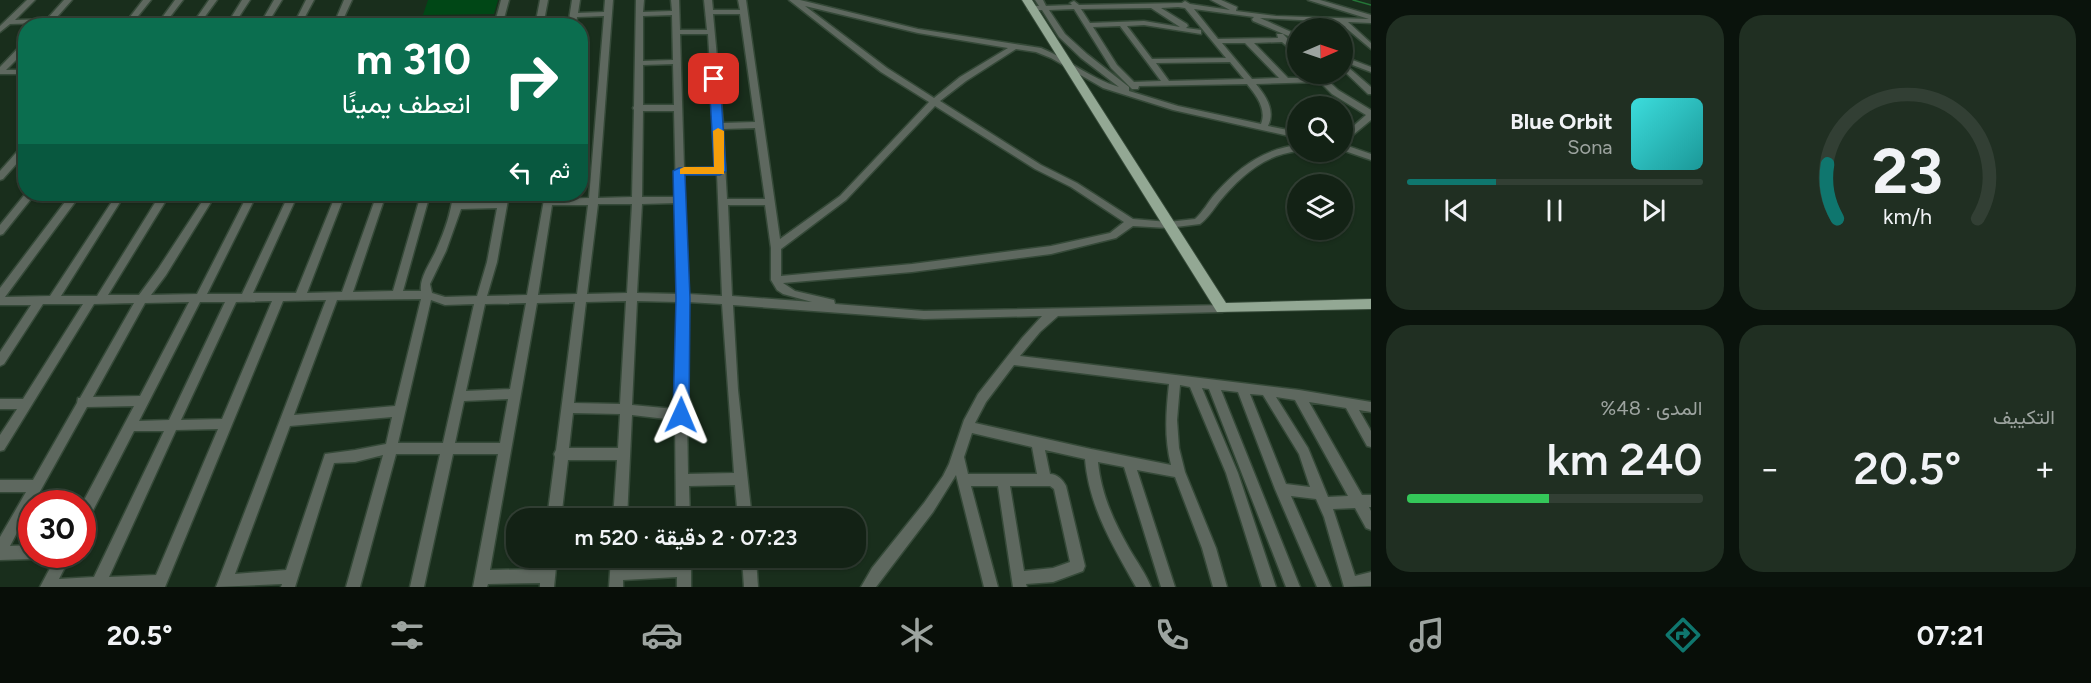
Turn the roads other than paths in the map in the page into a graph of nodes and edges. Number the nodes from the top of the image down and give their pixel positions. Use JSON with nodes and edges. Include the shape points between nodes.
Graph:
{"nodes":[{"id":1,"x":31,"y":0,"type":"edge"},
{"id":2,"x":68,"y":0,"type":"edge"},
{"id":3,"x":147,"y":0,"type":"edge"},
{"id":4,"x":179,"y":0,"type":"edge"},
{"id":5,"x":213,"y":0,"type":"edge"},
{"id":6,"x":246,"y":0,"type":"edge"},
{"id":7,"x":278,"y":0,"type":"edge"},
{"id":8,"x":310,"y":0,"type":"edge"},
{"id":9,"x":348,"y":0,"type":"edge"},
{"id":10,"x":505,"y":0,"type":"edge"},
{"id":11,"x":544,"y":0,"type":"edge"},
{"id":12,"x":576,"y":0,"type":"edge"},
{"id":13,"x":609,"y":0,"type":"edge"},
{"id":14,"x":640,"y":0,"type":"edge"},
{"id":15,"x":675,"y":0,"type":"edge"},
{"id":16,"x":708,"y":0,"type":"edge"},
{"id":17,"x":742,"y":0,"type":"edge"},
{"id":18,"x":792,"y":0,"type":"edge"},
{"id":19,"x":1215,"y":0,"type":"edge"},
{"id":20,"x":1312,"y":0,"type":"edge"},
{"id":21,"x":1107,"y":3,"type":"edge"},
{"id":22,"x":1151,"y":3,"type":"edge"},
{"id":23,"x":1186,"y":3,"type":"edge"},
{"id":24,"x":1035,"y":4,"type":"edge"},
{"id":25,"x":1075,"y":4,"type":"edge"},
{"id":26,"x":710,"y":12,"type":"junction"},
{"id":27,"x":744,"y":12,"type":"junction"},
{"id":28,"x":675,"y":13,"type":"junction"},
{"id":29,"x":607,"y":14,"type":"junction"},
{"id":30,"x":640,"y":14,"type":"junction"},
{"id":31,"x":574,"y":15,"type":"junction"},
{"id":32,"x":1249,"y":16,"type":"junction"},
{"id":33,"x":51,"y":18,"type":"edge"},
{"id":34,"x":132,"y":18,"type":"edge"},
{"id":35,"x":165,"y":18,"type":"edge"},
{"id":36,"x":200,"y":18,"type":"edge"},
{"id":37,"x":234,"y":18,"type":"edge"},
{"id":38,"x":267,"y":18,"type":"edge"},
{"id":39,"x":300,"y":18,"type":"edge"},
{"id":40,"x":340,"y":18,"type":"edge"},
{"id":41,"x":500,"y":18,"type":"edge"},
{"id":42,"x":540,"y":18,"type":"edge"},
{"id":43,"x":573,"y":18,"type":"edge"},
{"id":44,"x":1287,"y":19,"type":"edge"},
{"id":45,"x":1371,"y":19,"type":"edge"},
{"id":46,"x":1353,"y":20,"type":"edge"},
{"id":47,"x":8,"y":22,"type":"junction"},
{"id":48,"x":18,"y":22,"type":"edge"},
{"id":49,"x":1122,"y":24,"type":"junction"},
{"id":50,"x":1088,"y":25,"type":"junction"},
{"id":51,"x":1269,"y":25,"type":"junction"},
{"id":52,"x":0,"y":30,"type":"edge"},
{"id":53,"x":1353,"y":31,"type":"edge"},
{"id":54,"x":675,"y":32,"type":"junction"},
{"id":55,"x":711,"y":32,"type":"junction"},
{"id":56,"x":1198,"y":33,"type":"junction"},
{"id":57,"x":1287,"y":33,"type":"edge"},
{"id":58,"x":1214,"y":39,"type":"junction"},
{"id":59,"x":1247,"y":40,"type":"junction"},
{"id":60,"x":1283,"y":40,"type":"junction"},
{"id":61,"x":1287,"y":44,"type":"edge"},
{"id":62,"x":1014,"y":46,"type":"junction"},
{"id":63,"x":1370,"y":46,"type":"edge"},
{"id":64,"x":18,"y":53,"type":"edge"},
{"id":65,"x":1231,"y":60,"type":"junction"},
{"id":66,"x":1150,"y":61,"type":"junction"},
{"id":67,"x":676,"y":62,"type":"junction"},
{"id":68,"x":639,"y":63,"type":"junction"},
{"id":69,"x":1353,"y":63,"type":"edge"},
{"id":70,"x":1068,"y":65,"type":"junction"},
{"id":71,"x":1371,"y":70,"type":"edge"},
{"id":72,"x":0,"y":72,"type":"edge"},
{"id":73,"x":18,"y":72,"type":"edge"},
{"id":74,"x":1353,"y":75,"type":"edge"},
{"id":75,"x":1250,"y":81,"type":"junction"},
{"id":76,"x":1285,"y":81,"type":"joint"},
{"id":77,"x":1167,"y":83,"type":"junction"},
{"id":78,"x":1131,"y":84,"type":"junction"},
{"id":79,"x":1326,"y":84,"type":"edge"},
{"id":80,"x":1371,"y":92,"type":"edge"},
{"id":81,"x":1137,"y":96,"type":"junction"},
{"id":82,"x":1147,"y":99,"type":"junction"},
{"id":83,"x":935,"y":101,"type":"junction"},
{"id":84,"x":637,"y":108,"type":"junction"},
{"id":85,"x":676,"y":108,"type":"junction"},
{"id":86,"x":1371,"y":114,"type":"edge"},
{"id":87,"x":760,"y":125,"type":"junction"},
{"id":88,"x":718,"y":126,"type":"junction"},
{"id":89,"x":1263,"y":128,"type":"junction"},
{"id":90,"x":1353,"y":131,"type":"edge"},
{"id":91,"x":1287,"y":133,"type":"edge"},
{"id":92,"x":1287,"y":148,"type":"edge"},
{"id":93,"x":1353,"y":151,"type":"edge"},
{"id":94,"x":18,"y":156,"type":"edge"},
{"id":95,"x":1371,"y":157,"type":"edge"},
{"id":96,"x":679,"y":171,"type":"junction"},
{"id":97,"x":720,"y":171,"type":"junction"},
{"id":98,"x":0,"y":177,"type":"edge"},
{"id":99,"x":24,"y":201,"type":"edge"},
{"id":100,"x":71,"y":201,"type":"edge"},
{"id":101,"x":116,"y":201,"type":"edge"},
{"id":102,"x":160,"y":201,"type":"edge"},
{"id":103,"x":207,"y":201,"type":"edge"},
{"id":104,"x":248,"y":201,"type":"edge"},
{"id":105,"x":290,"y":201,"type":"edge"},
{"id":106,"x":337,"y":201,"type":"edge"},
{"id":107,"x":379,"y":201,"type":"edge"},
{"id":108,"x":423,"y":201,"type":"edge"},
{"id":109,"x":457,"y":201,"type":"edge"},
{"id":110,"x":504,"y":201,"type":"edge"},
{"id":111,"x":548,"y":201,"type":"edge"},
{"id":112,"x":575,"y":201,"type":"edge"},
{"id":113,"x":680,"y":201,"type":"junction"},
{"id":114,"x":637,"y":202,"type":"junction"},
{"id":115,"x":723,"y":202,"type":"junction"},
{"id":116,"x":770,"y":202,"type":"junction"},
{"id":117,"x":593,"y":203,"type":"junction"},
{"id":118,"x":503,"y":205,"type":"junction"},
{"id":119,"x":457,"y":206,"type":"junction"},
{"id":120,"x":1131,"y":222,"type":"junction"},
{"id":121,"x":1168,"y":225,"type":"junction"},
{"id":122,"x":0,"y":232,"type":"edge"},
{"id":123,"x":776,"y":248,"type":"junction"},
{"id":124,"x":776,"y":280,"type":"junction"},
{"id":125,"x":397,"y":295,"type":"junction"},
{"id":126,"x":426,"y":295,"type":"junction"},
{"id":127,"x":0,"y":296,"type":"edge"},
{"id":128,"x":333,"y":296,"type":"junction"},
{"id":129,"x":346,"y":296,"type":"junction"},
{"id":130,"x":246,"y":297,"type":"junction"},
{"id":131,"x":279,"y":297,"type":"junction"},
{"id":132,"x":300,"y":297,"type":"junction"},
{"id":133,"x":580,"y":297,"type":"junction"},
{"id":134,"x":630,"y":297,"type":"junction"},
{"id":135,"x":198,"y":298,"type":"junction"},
{"id":136,"x":232,"y":298,"type":"junction"},
{"id":137,"x":532,"y":298,"type":"junction"},
{"id":138,"x":683,"y":298,"type":"junction"},
{"id":139,"x":142,"y":299,"type":"junction"},
{"id":140,"x":481,"y":299,"type":"junction"},
{"id":141,"x":729,"y":299,"type":"junction"},
{"id":142,"x":40,"y":300,"type":"junction"},
{"id":143,"x":53,"y":300,"type":"junction"},
{"id":144,"x":96,"y":300,"type":"junction"},
{"id":145,"x":0,"y":301,"type":"edge"},
{"id":146,"x":1371,"y":304,"type":"edge"},
{"id":147,"x":842,"y":308,"type":"junction"},
{"id":148,"x":1222,"y":308,"type":"junction"},
{"id":149,"x":1054,"y":313,"type":"junction"},
{"id":150,"x":1011,"y":360,"type":"junction"},
{"id":151,"x":0,"y":361,"type":"edge"},
{"id":152,"x":1175,"y":380,"type":"junction"},
{"id":153,"x":1194,"y":382,"type":"junction"},
{"id":154,"x":1213,"y":384,"type":"junction"},
{"id":155,"x":1242,"y":388,"type":"junction"},
{"id":156,"x":1266,"y":391,"type":"junction"},
{"id":157,"x":514,"y":394,"type":"junction"},
{"id":158,"x":1299,"y":395,"type":"junction"},
{"id":159,"x":459,"y":396,"type":"junction"},
{"id":160,"x":143,"y":401,"type":"junction"},
{"id":161,"x":82,"y":402,"type":"junction"},
{"id":162,"x":0,"y":404,"type":"edge"},
{"id":163,"x":26,"y":404,"type":"junction"},
{"id":164,"x":1349,"y":404,"type":"junction"},
{"id":165,"x":1371,"y":407,"type":"edge"},
{"id":166,"x":567,"y":408,"type":"junction"},
{"id":167,"x":625,"y":409,"type":"junction"},
{"id":168,"x":399,"y":411,"type":"junction"},
{"id":169,"x":681,"y":415,"type":"junction"},
{"id":170,"x":286,"y":420,"type":"junction"},
{"id":171,"x":227,"y":424,"type":"junction"},
{"id":172,"x":172,"y":425,"type":"junction"},
{"id":173,"x":130,"y":426,"type":"junction"},
{"id":174,"x":968,"y":427,"type":"junction"},
{"id":175,"x":1371,"y":442,"type":"edge"},
{"id":176,"x":1037,"y":443,"type":"junction"},
{"id":177,"x":0,"y":446,"type":"edge"},
{"id":178,"x":391,"y":448,"type":"junction"},
{"id":179,"x":447,"y":448,"type":"junction"},
{"id":180,"x":504,"y":449,"type":"junction"},
{"id":181,"x":560,"y":454,"type":"junction"},
{"id":182,"x":622,"y":454,"type":"junction"},
{"id":183,"x":1091,"y":455,"type":"junction"},
{"id":184,"x":958,"y":458,"type":"junction"},
{"id":185,"x":1128,"y":460,"type":"junction"},
{"id":186,"x":1179,"y":472,"type":"junction"},
{"id":187,"x":740,"y":479,"type":"junction"},
{"id":188,"x":682,"y":480,"type":"junction"},
{"id":189,"x":964,"y":480,"type":"junction"},
{"id":190,"x":1003,"y":480,"type":"junction"},
{"id":191,"x":1045,"y":480,"type":"junction"},
{"id":192,"x":0,"y":486,"type":"edge"},
{"id":193,"x":35,"y":486,"type":"junction"},
{"id":194,"x":1281,"y":489,"type":"junction"},
{"id":195,"x":96,"y":491,"type":"edge"},
{"id":196,"x":1322,"y":498,"type":"junction"},
{"id":197,"x":1365,"y":502,"type":"edge"},
{"id":198,"x":555,"y":508,"type":"edge"},
{"id":199,"x":620,"y":508,"type":"edge"},
{"id":200,"x":683,"y":508,"type":"edge"},
{"id":201,"x":744,"y":508,"type":"edge"},
{"id":202,"x":1371,"y":524,"type":"edge"},
{"id":203,"x":0,"y":551,"type":"edge"},
{"id":204,"x":18,"y":552,"type":"edge"},
{"id":205,"x":56,"y":568,"type":"edge"},
{"id":206,"x":667,"y":568,"type":"edge"},
{"id":207,"x":684,"y":568,"type":"edge"},
{"id":208,"x":750,"y":568,"type":"edge"},
{"id":209,"x":1371,"y":579,"type":"edge"},
{"id":210,"x":617,"y":580,"type":"edge"},
{"id":211,"x":548,"y":581,"type":"edge"},
{"id":212,"x":289,"y":582,"type":"edge"},
{"id":213,"x":481,"y":582,"type":"edge"},
{"id":214,"x":1020,"y":582,"type":"edge"},
{"id":215,"x":224,"y":584,"type":"edge"},
{"id":216,"x":159,"y":585,"type":"edge"},
{"id":217,"x":47,"y":586,"type":"edge"},
{"id":218,"x":97,"y":586,"type":"edge"},
{"id":219,"x":353,"y":587,"type":"edge"},
{"id":220,"x":417,"y":587,"type":"edge"},
{"id":221,"x":684,"y":587,"type":"edge"},
{"id":222,"x":751,"y":587,"type":"edge"},
{"id":223,"x":868,"y":587,"type":"edge"},
{"id":224,"x":992,"y":587,"type":"edge"},
{"id":225,"x":1144,"y":587,"type":"edge"},
{"id":226,"x":1168,"y":587,"type":"edge"},
{"id":227,"x":1220,"y":587,"type":"edge"},
{"id":228,"x":1269,"y":587,"type":"edge"},
{"id":229,"x":1293,"y":587,"type":"edge"},
{"id":230,"x":1324,"y":587,"type":"edge"},
{"id":231,"x":1352,"y":587,"type":"edge"}],
"edges":[{"from":1,"to":47,"type":"street"},
{"from":2,"to":33,"type":"street"},
{"from":3,"to":34,"type":"street"},
{"from":4,"to":35,"type":"street"},
{"from":5,"to":36,"type":"street"},
{"from":6,"to":37,"type":"street"},
{"from":7,"to":38,"type":"street"},
{"from":8,"to":39,"type":"street"},
{"from":9,"to":40,"type":"street"},
{"from":10,"to":41,"type":"street"},
{"from":11,"to":42,"type":"street"},
{"from":12,"to":31,"type":"street"},
{"from":13,"to":29,"type":"street"},
{"from":14,"to":30,"type":"street"},
{"from":15,"to":28,"type":"street"},
{"from":16,"to":26,"type":"street"},
{"from":17,"to":27,"type":"street"},
{"from":18,"to":62,"type":"street","via":[[918,31]]},
{"from":18,"to":83,"type":"street","via":[[884,70]]},
{"from":19,"to":32,"type":"street"},
{"from":20,"to":45,"type":"street"},
{"from":21,"to":22,"type":"street"},
{"from":21,"to":25,"type":"street"},
{"from":22,"to":23,"type":"street"},
{"from":22,"to":56,"type":"street"},
{"from":23,"to":32,"type":"street"},
{"from":23,"to":58,"type":"street"},
{"from":24,"to":25,"type":"street"},
{"from":24,"to":70,"type":"main road"},
{"from":24,"to":81,"type":"street","via":[[1069,42]]},
{"from":25,"to":50,"type":"street"},
{"from":26,"to":27,"type":"street"},
{"from":26,"to":55,"type":"street"},
{"from":27,"to":87,"type":"street"},
{"from":28,"to":30,"type":"street"},
{"from":28,"to":54,"type":"street"},
{"from":29,"to":31,"type":"street"},
{"from":29,"to":117,"type":"street"},
{"from":30,"to":68,"type":"street"},
{"from":31,"to":43,"type":"street"},
{"from":32,"to":44,"type":"street"},
{"from":32,"to":51,"type":"street"},
{"from":45,"to":46,"type":"street"},
{"from":47,"to":48,"type":"street"},
{"from":47,"to":52,"type":"street"},
{"from":49,"to":50,"type":"street"},
{"from":49,"to":56,"type":"street","via":[[1154,24]]},
{"from":49,"to":66,"type":"street"},
{"from":50,"to":78,"type":"street","via":[[1114,66]]},
{"from":51,"to":57,"type":"street"},
{"from":51,"to":60,"type":"street"},
{"from":53,"to":63,"type":"street"},
{"from":54,"to":55,"type":"street"},
{"from":54,"to":67,"type":"street"},
{"from":55,"to":88,"type":"street"},
{"from":56,"to":58,"type":"street"},
{"from":58,"to":59,"type":"street"},
{"from":58,"to":65,"type":"street"},
{"from":59,"to":60,"type":"street"},
{"from":59,"to":76,"type":"street"},
{"from":60,"to":61,"type":"street"},
{"from":62,"to":70,"type":"street","via":[[1038,50]]},
{"from":62,"to":83,"type":"street"},
{"from":64,"to":72,"type":"street"},
{"from":65,"to":66,"type":"street"},
{"from":65,"to":75,"type":"street"},
{"from":66,"to":77,"type":"street"},
{"from":67,"to":68,"type":"street"},
{"from":67,"to":85,"type":"street"},
{"from":68,"to":84,"type":"street"},
{"from":69,"to":71,"type":"street"},
{"from":70,"to":81,"type":"street","via":[[1100,83]]},
{"from":70,"to":121,"type":"main road"},
{"from":72,"to":73,"type":"street"},
{"from":74,"to":80,"type":"street"},
{"from":75,"to":76,"type":"street"},
{"from":75,"to":77,"type":"street"},
{"from":75,"to":89,"type":"street","via":[[1267,108]]},
{"from":77,"to":78,"type":"street"},
{"from":78,"to":82,"type":"street"},
{"from":79,"to":86,"type":"street"},
{"from":81,"to":82,"type":"street"},
{"from":82,"to":89,"type":"street"},
{"from":83,"to":120,"type":"street"},
{"from":83,"to":123,"type":"street","via":[[843,198]]},
{"from":84,"to":85,"type":"street"},
{"from":84,"to":114,"type":"street"},
{"from":85,"to":96,"type":"street"},
{"from":86,"to":90,"type":"street"},
{"from":87,"to":88,"type":"street"},
{"from":87,"to":116,"type":"street"},
{"from":88,"to":97,"type":"street"},
{"from":89,"to":91,"type":"street"},
{"from":92,"to":121,"type":"street","via":[[1252,163],[1197,222]]},
{"from":93,"to":95,"type":"street"},
{"from":94,"to":98,"type":"street"},
{"from":96,"to":97,"type":"street"},
{"from":96,"to":113,"type":"street"},
{"from":97,"to":115,"type":"street"},
{"from":99,"to":122,"type":"street"},
{"from":100,"to":127,"type":"street"},
{"from":101,"to":143,"type":"street"},
{"from":102,"to":144,"type":"street"},
{"from":103,"to":139,"type":"street"},
{"from":104,"to":135,"type":"street"},
{"from":105,"to":130,"type":"street"},
{"from":106,"to":132,"type":"street"},
{"from":107,"to":129,"type":"street"},
{"from":108,"to":125,"type":"street"},
{"from":109,"to":119,"type":"street"},
{"from":110,"to":118,"type":"street"},
{"from":111,"to":137,"type":"street"},
{"from":112,"to":117,"type":"street"},
{"from":113,"to":114,"type":"street"},
{"from":113,"to":138,"type":"street"},
{"from":114,"to":117,"type":"street"},
{"from":114,"to":134,"type":"street"},
{"from":115,"to":116,"type":"street"},
{"from":115,"to":141,"type":"street"},
{"from":116,"to":123,"type":"street"},
{"from":117,"to":133,"type":"street"},
{"from":118,"to":119,"type":"street"},
{"from":118,"to":140,"type":"street"},
{"from":119,"to":126,"type":"street","via":[[424,284]]},
{"from":120,"to":121,"type":"street"},
{"from":120,"to":124,"type":"street","via":[[1113,236],[1051,250]]},
{"from":121,"to":148,"type":"main road"},
{"from":123,"to":124,"type":"street"},
{"from":124,"to":147,"type":"street","via":[[788,291]]},
{"from":125,"to":126,"type":"street"},
{"from":125,"to":129,"type":"street"},
{"from":126,"to":140,"type":"street","via":[[445,301]]},
{"from":126,"to":168,"type":"street"},
{"from":128,"to":129,"type":"street"},
{"from":128,"to":132,"type":"street"},
{"from":128,"to":170,"type":"street"},
{"from":130,"to":131,"type":"street"},
{"from":130,"to":136,"type":"street"},
{"from":131,"to":132,"type":"street"},
{"from":131,"to":171,"type":"street"},
{"from":133,"to":134,"type":"street"},
{"from":133,"to":137,"type":"street"},
{"from":133,"to":166,"type":"street"},
{"from":134,"to":138,"type":"street"},
{"from":134,"to":167,"type":"street"},
{"from":135,"to":136,"type":"street"},
{"from":135,"to":139,"type":"street"},
{"from":135,"to":160,"type":"street"},
{"from":136,"to":172,"type":"street"},
{"from":137,"to":140,"type":"street"},
{"from":137,"to":157,"type":"street"},
{"from":138,"to":141,"type":"street"},
{"from":138,"to":169,"type":"street"},
{"from":139,"to":144,"type":"street"},
{"from":139,"to":161,"type":"street"},
{"from":140,"to":159,"type":"street"},
{"from":141,"to":147,"type":"street"},
{"from":141,"to":187,"type":"street"},
{"from":142,"to":143,"type":"street"},
{"from":142,"to":145,"type":"street"},
{"from":142,"to":151,"type":"street"},
{"from":143,"to":144,"type":"street"},
{"from":144,"to":163,"type":"street"},
{"from":146,"to":148,"type":"main road"},
{"from":147,"to":149,"type":"street","via":[[924,315]]},
{"from":148,"to":149,"type":"street"},
{"from":149,"to":150,"type":"street","via":[[1036,327]]},
{"from":150,"to":152,"type":"street"},
{"from":150,"to":174,"type":"street","via":[[986,390]]},
{"from":152,"to":153,"type":"street"},
{"from":152,"to":186,"type":"street","via":[[1171,426]]},
{"from":153,"to":154,"type":"street"},
{"from":153,"to":228,"type":"street","via":[[1232,473]]},
{"from":154,"to":155,"type":"street"},
{"from":154,"to":229,"type":"street"},
{"from":155,"to":156,"type":"street"},
{"from":155,"to":194,"type":"street"},
{"from":156,"to":158,"type":"street"},
{"from":156,"to":196,"type":"street","via":[[1301,445]]},
{"from":157,"to":159,"type":"street"},
{"from":157,"to":180,"type":"street"},
{"from":158,"to":164,"type":"street"},
{"from":158,"to":197,"type":"street"},
{"from":159,"to":179,"type":"street"},
{"from":160,"to":161,"type":"street"},
{"from":160,"to":173,"type":"street"},
{"from":161,"to":193,"type":"street"},
{"from":162,"to":163,"type":"street"},
{"from":163,"to":177,"type":"street"},
{"from":164,"to":165,"type":"street"},
{"from":164,"to":175,"type":"street"},
{"from":166,"to":167,"type":"street"},
{"from":166,"to":181,"type":"street"},
{"from":167,"to":169,"type":"street"},
{"from":167,"to":182,"type":"street"},
{"from":168,"to":170,"type":"street"},
{"from":168,"to":178,"type":"street"},
{"from":169,"to":188,"type":"street"},
{"from":170,"to":215,"type":"street"},
{"from":171,"to":172,"type":"street"},
{"from":171,"to":216,"type":"street"},
{"from":172,"to":173,"type":"street"},
{"from":172,"to":218,"type":"street"},
{"from":173,"to":195,"type":"street"},
{"from":174,"to":176,"type":"street"},
{"from":174,"to":184,"type":"street"},
{"from":176,"to":183,"type":"street"},
{"from":176,"to":191,"type":"street"},
{"from":178,"to":179,"type":"street"},
{"from":178,"to":212,"type":"street","via":[[329,458]]},
{"from":178,"to":219,"type":"street"},
{"from":179,"to":180,"type":"street"},
{"from":179,"to":220,"type":"street"},
{"from":180,"to":213,"type":"street"},
{"from":181,"to":182,"type":"street"},
{"from":181,"to":198,"type":"street"},
{"from":182,"to":199,"type":"street"},
{"from":183,"to":185,"type":"street"},
{"from":183,"to":225,"type":"street","via":[[1097,495],[1108,525]]},
{"from":184,"to":189,"type":"street"},
{"from":184,"to":223,"type":"street","via":[[948,479]]},
{"from":185,"to":186,"type":"street"},
{"from":185,"to":226,"type":"street"},
{"from":186,"to":227,"type":"street","via":[[1204,532]]},
{"from":187,"to":188,"type":"street"},
{"from":187,"to":201,"type":"street"},
{"from":188,"to":200,"type":"street"},
{"from":189,"to":190,"type":"street"},
{"from":189,"to":224,"type":"street"},
{"from":190,"to":191,"type":"street"},
{"from":190,"to":214,"type":"street"},
{"from":191,"to":214,"type":"street","via":[[1060,486],[1078,566]]},
{"from":192,"to":193,"type":"street"},
{"from":193,"to":203,"type":"street"},
{"from":194,"to":196,"type":"street"},
{"from":194,"to":230,"type":"street"},
{"from":196,"to":197,"type":"street"},
{"from":196,"to":231,"type":"street"},
{"from":197,"to":202,"type":"street"},
{"from":203,"to":204,"type":"street"},
{"from":205,"to":217,"type":"street"},
{"from":206,"to":210,"type":"street"},
{"from":207,"to":221,"type":"street"},
{"from":208,"to":222,"type":"street"},
{"from":209,"to":231,"type":"street"},
{"from":211,"to":213,"type":"street"},
{"from":212,"to":215,"type":"street"},
{"from":216,"to":218,"type":"street"},
{"from":217,"to":218,"type":"street"}]}
